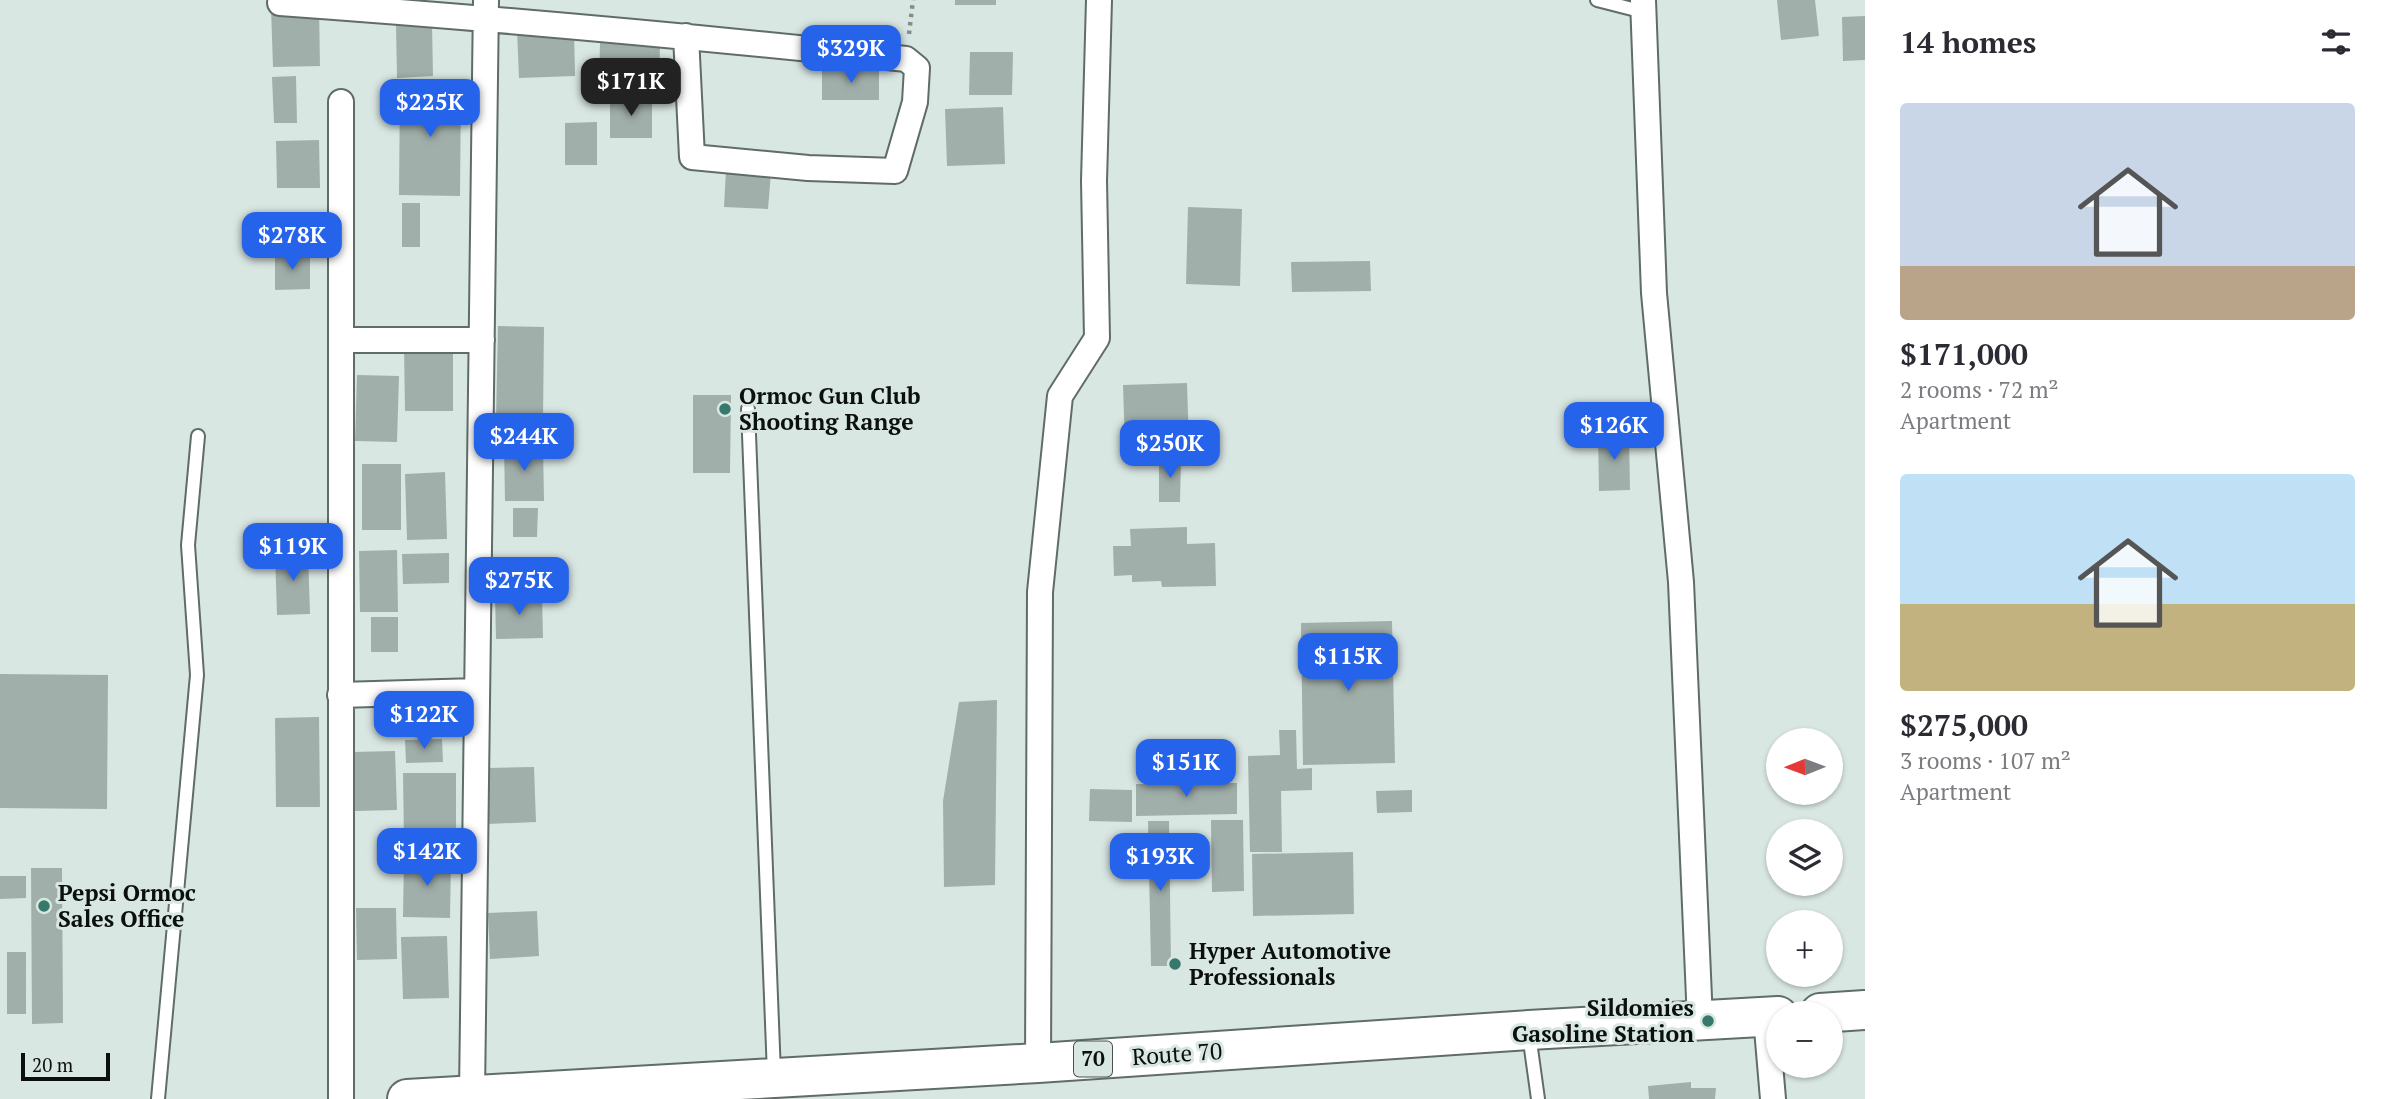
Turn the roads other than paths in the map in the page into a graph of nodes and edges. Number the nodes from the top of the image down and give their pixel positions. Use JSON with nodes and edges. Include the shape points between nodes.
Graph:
{"nodes":[{"id":1,"x":1099,"y":0,"type":"edge"},
{"id":2,"x":1597,"y":0,"type":"edge"},
{"id":3,"x":280,"y":3,"type":"dead end"},
{"id":4,"x":1644,"y":6,"type":"edge"},
{"id":5,"x":486,"y":9,"type":"edge"},
{"id":6,"x":685,"y":36,"type":"junction"},
{"id":7,"x":341,"y":102,"type":"dead end"},
{"id":8,"x":341,"y":340,"type":"junction"},
{"id":9,"x":482,"y":341,"type":"junction"},
{"id":10,"x":748,"y":409,"type":"dead end"},
{"id":11,"x":198,"y":436,"type":"dead end"},
{"id":12,"x":477,"y":691,"type":"junction"},
{"id":13,"x":340,"y":695,"type":"junction"},
{"id":14,"x":1865,"y":1010,"type":"edge"},
{"id":15,"x":1843,"y":1011,"type":"edge"},
{"id":16,"x":1766,"y":1016,"type":"edge"},
{"id":17,"x":1700,"y":1021,"type":"junction"},
{"id":18,"x":1529,"y":1030,"type":"junction"},
{"id":19,"x":1038,"y":1063,"type":"junction"},
{"id":20,"x":774,"y":1078,"type":"junction"},
{"id":21,"x":1773,"y":1078,"type":"edge"},
{"id":22,"x":472,"y":1094,"type":"junction"},
{"id":23,"x":158,"y":1099,"type":"edge"},
{"id":24,"x":341,"y":1099,"type":"edge"},
{"id":25,"x":407,"y":1099,"type":"edge"},
{"id":26,"x":1538,"y":1099,"type":"edge"},
{"id":27,"x":1773,"y":1099,"type":"edge"}],
"edges":[{"from":1,"to":19,"type":"street","via":[[1094,181],[1097,338],[1060,396],[1040,592]]},
{"from":2,"to":4,"type":"lane"},
{"from":3,"to":5,"type":"street"},
{"from":4,"to":17,"type":"street","via":[[1654,293],[1681,582]]},
{"from":5,"to":6,"type":"street"},
{"from":5,"to":9,"type":"street"},
{"from":6,"to":6,"type":"street","via":[[906,59],[917,68],[915,103],[895,171],[692,157]]},
{"from":7,"to":8,"type":"street"},
{"from":8,"to":9,"type":"street"},
{"from":8,"to":13,"type":"street"},
{"from":9,"to":12,"type":"street"},
{"from":10,"to":20,"type":"lane"},
{"from":11,"to":23,"type":"lane","via":[[188,545],[197,675]]},
{"from":12,"to":13,"type":"street"},
{"from":12,"to":22,"type":"street"},
{"from":13,"to":24,"type":"street"},
{"from":14,"to":15,"type":"highway"},
{"from":16,"to":17,"type":"highway","name":"Route 70","number":"70"},
{"from":17,"to":18,"type":"highway","name":"Route 70","number":"70"},
{"from":18,"to":19,"type":"highway","name":"Route 70","number":"70"},
{"from":18,"to":26,"type":"lane"},
{"from":19,"to":20,"type":"highway","name":"Route 70","number":"70"},
{"from":20,"to":22,"type":"highway","name":"Route 70","number":"70"},
{"from":21,"to":27,"type":"street"},
{"from":22,"to":25,"type":"highway","name":"Route 70","number":"70"}]}
